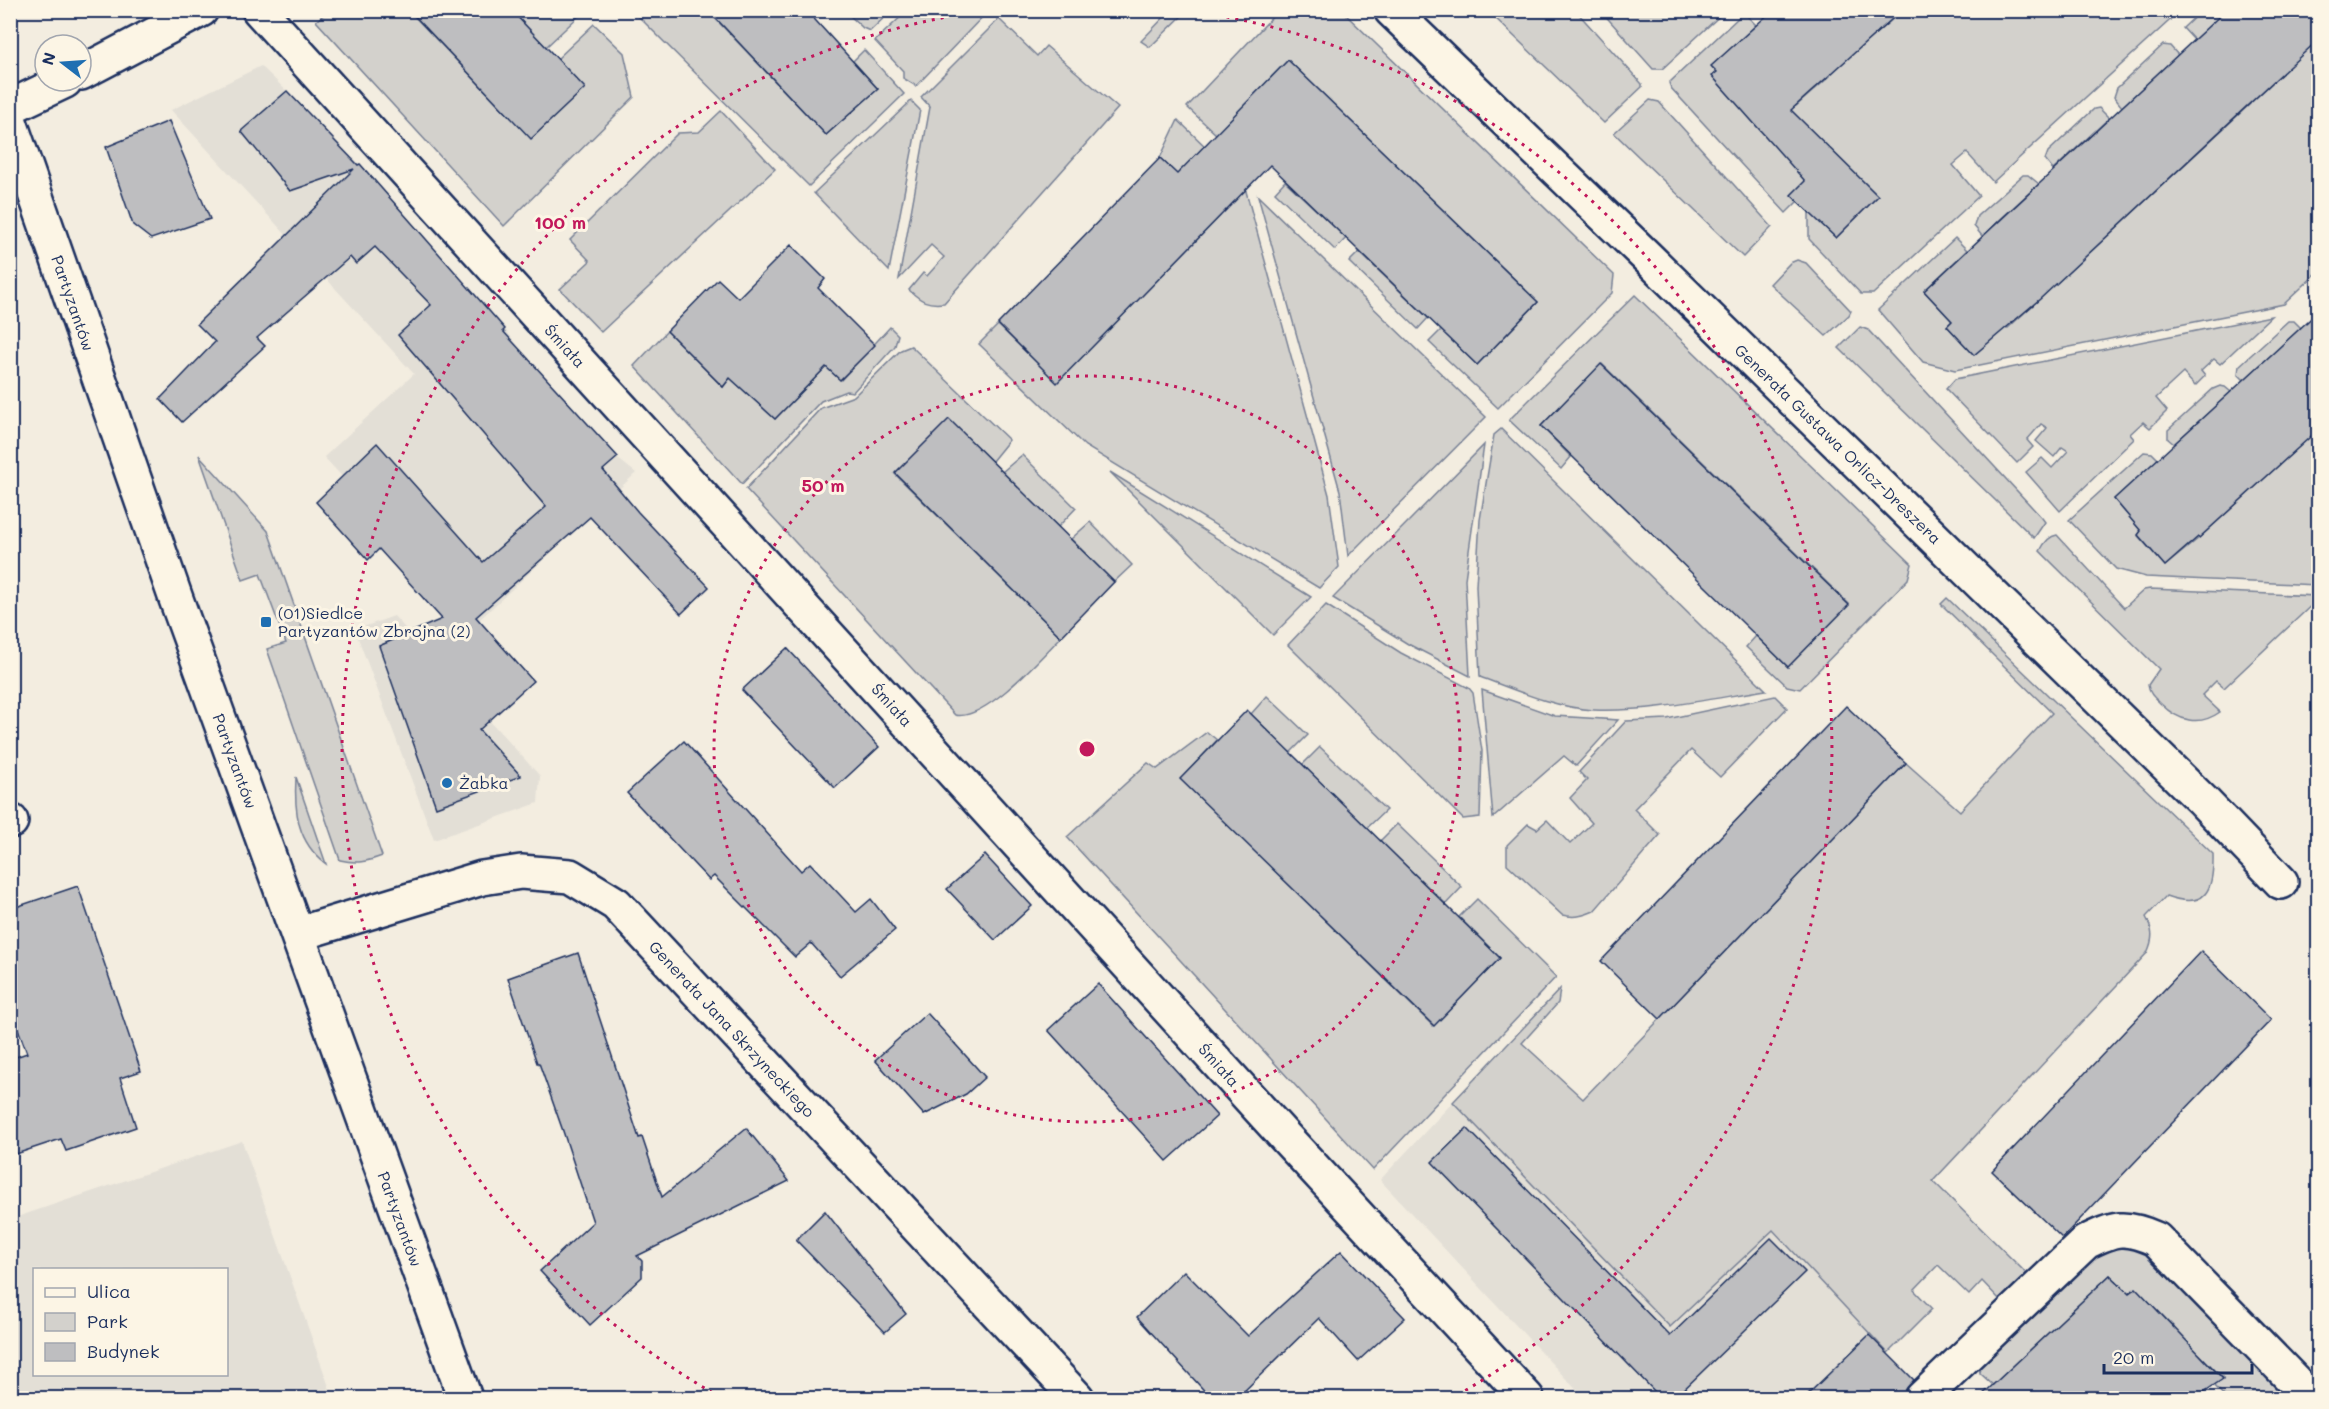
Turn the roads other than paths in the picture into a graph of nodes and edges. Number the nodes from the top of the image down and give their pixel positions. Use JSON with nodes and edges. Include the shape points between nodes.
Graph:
{"nodes":[{"id":1,"x":201,"y":10,"type":"edge"},
{"id":2,"x":259,"y":10,"type":"edge"},
{"id":3,"x":1391,"y":10,"type":"edge"},
{"id":4,"x":93,"y":67,"type":"edge"},
{"id":5,"x":40,"y":93,"type":"edge"},
{"id":6,"x":10,"y":107,"type":"edge"},
{"id":7,"x":10,"y":122,"type":"edge"},
{"id":8,"x":2281,"y":882,"type":"dead end"},
{"id":9,"x":298,"y":934,"type":"junction"},
{"id":10,"x":465,"y":1398,"type":"edge"},
{"id":11,"x":1077,"y":1398,"type":"edge"},
{"id":12,"x":1527,"y":1398,"type":"edge"},
{"id":13,"x":1922,"y":1398,"type":"edge"},
{"id":14,"x":2311,"y":1398,"type":"edge"}],
"edges":[{"from":1,"to":4,"type":"street"},
{"from":2,"to":12,"type":"street","name":"Śmiała"},
{"from":3,"to":8,"type":"street","name":"Generała Gustawa Orlicz-Dreszera","via":[[2203,801]]},
{"from":5,"to":6,"type":"street"},
{"from":7,"to":9,"type":"street","name":"Partyzantów","via":[[176,600]]},
{"from":9,"to":10,"type":"street","name":"Partyzantów"},
{"from":9,"to":11,"type":"street","name":"Generała Jana Skrzyneckiego","via":[[482,878],[521,872],[570,876],[607,898]]},
{"from":13,"to":14,"type":"street","via":[[2086,1242],[2112,1230],[2143,1233],[2156,1239]]}]}
